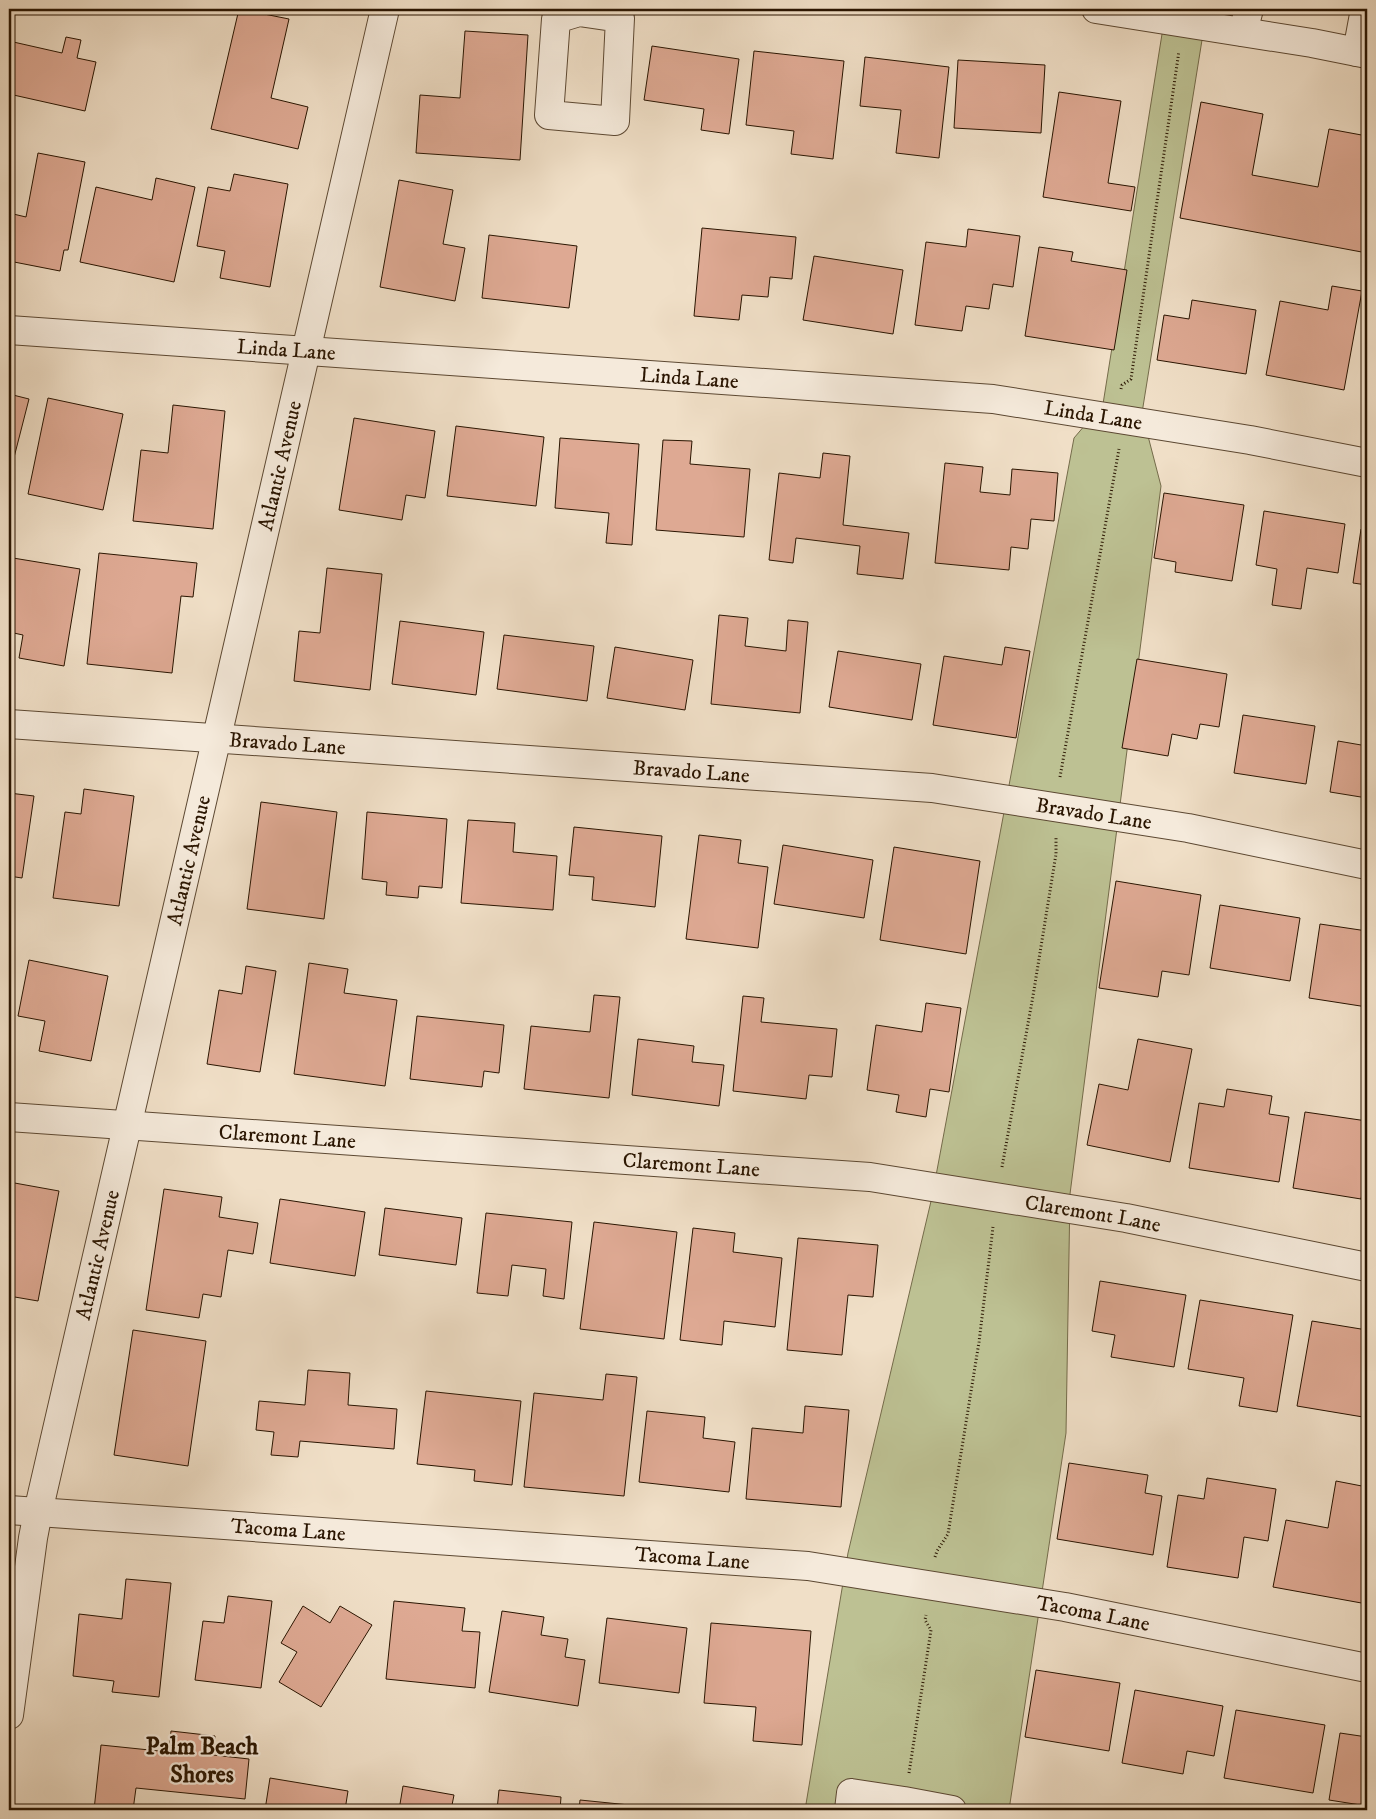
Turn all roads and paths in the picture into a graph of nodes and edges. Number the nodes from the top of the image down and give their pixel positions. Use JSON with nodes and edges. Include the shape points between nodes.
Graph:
{"nodes":[{"id":1,"x":385,"y":9,"type":"edge"},
{"id":2,"x":1096,"y":9,"type":"edge"},
{"id":3,"x":1365,"y":9,"type":"edge"},
{"id":4,"x":1246,"y":20,"type":"edge"},
{"id":5,"x":1184,"y":23,"type":"junction"},
{"id":6,"x":1362,"y":53,"type":"edge"},
{"id":7,"x":9,"y":330,"type":"edge"},
{"id":8,"x":306,"y":351,"type":"junction"},
{"id":9,"x":1125,"y":419,"type":"junction"},
{"id":10,"x":1367,"y":463,"type":"edge"},
{"id":11,"x":9,"y":724,"type":"edge"},
{"id":12,"x":217,"y":738,"type":"junction"},
{"id":13,"x":1055,"y":807,"type":"junction"},
{"id":14,"x":1367,"y":865,"type":"edge"},
{"id":15,"x":9,"y":1117,"type":"edge"},
{"id":16,"x":128,"y":1125,"type":"junction"},
{"id":17,"x":997,"y":1197,"type":"junction"},
{"id":18,"x":1367,"y":1267,"type":"edge"},
{"id":19,"x":9,"y":1510,"type":"edge"},
{"id":20,"x":38,"y":1512,"type":"junction"},
{"id":21,"x":929,"y":1585,"type":"junction"},
{"id":22,"x":1367,"y":1668,"type":"edge"},
{"id":23,"x":9,"y":1715,"type":"edge"},
{"id":24,"x":904,"y":1800,"type":"junction"},
{"id":25,"x":849,"y":1810,"type":"edge"},
{"id":26,"x":952,"y":1810,"type":"edge"}],
"edges":[{"from":1,"to":8,"type":"street","name":"Atlantic Avenue"},
{"from":2,"to":5,"type":"street"},
{"from":3,"to":6,"type":"street"},
{"from":4,"to":5,"type":"street"},
{"from":4,"to":6,"type":"street","via":[[1312,43]]},
{"from":5,"to":9,"type":"path","via":[[1131,379],[1122,386],[1119,405]]},
{"from":7,"to":8,"type":"street","name":"Linda Lane"},
{"from":8,"to":9,"type":"street","name":"Linda Lane","via":[[993,399]]},
{"from":8,"to":12,"type":"street","name":"Atlantic Avenue"},
{"from":9,"to":10,"type":"street","name":"Linda Lane"},
{"from":9,"to":13,"type":"path"},
{"from":11,"to":12,"type":"street","name":"Bravado Lane"},
{"from":12,"to":13,"type":"street","name":"Bravado Lane","via":[[932,788]]},
{"from":12,"to":16,"type":"street","name":"Atlantic Avenue"},
{"from":13,"to":14,"type":"street","name":"Bravado Lane","via":[[1188,828]]},
{"from":13,"to":17,"type":"path","via":[[1056,854]]},
{"from":15,"to":16,"type":"street","name":"Claremont Lane"},
{"from":16,"to":17,"type":"street","name":"Claremont Lane","via":[[870,1177]]},
{"from":16,"to":20,"type":"street","name":"Atlantic Avenue"},
{"from":17,"to":18,"type":"street","name":"Claremont Lane","via":[[1126,1218]]},
{"from":17,"to":21,"type":"path","via":[[979,1342],[948,1534],[937,1550]]},
{"from":19,"to":20,"type":"street","name":"Tacoma Lane"},
{"from":20,"to":21,"type":"street","name":"Tacoma Lane","via":[[808,1566]]},
{"from":20,"to":23,"type":"street","name":"Atlantic Avenue"},
{"from":21,"to":22,"type":"street","name":"Tacoma Lane","via":[[1065,1607]]},
{"from":21,"to":24,"type":"path","via":[[925,1620],[931,1630]]},
{"from":24,"to":25,"type":"street","via":[[851,1793]]},
{"from":24,"to":26,"type":"street"}]}
